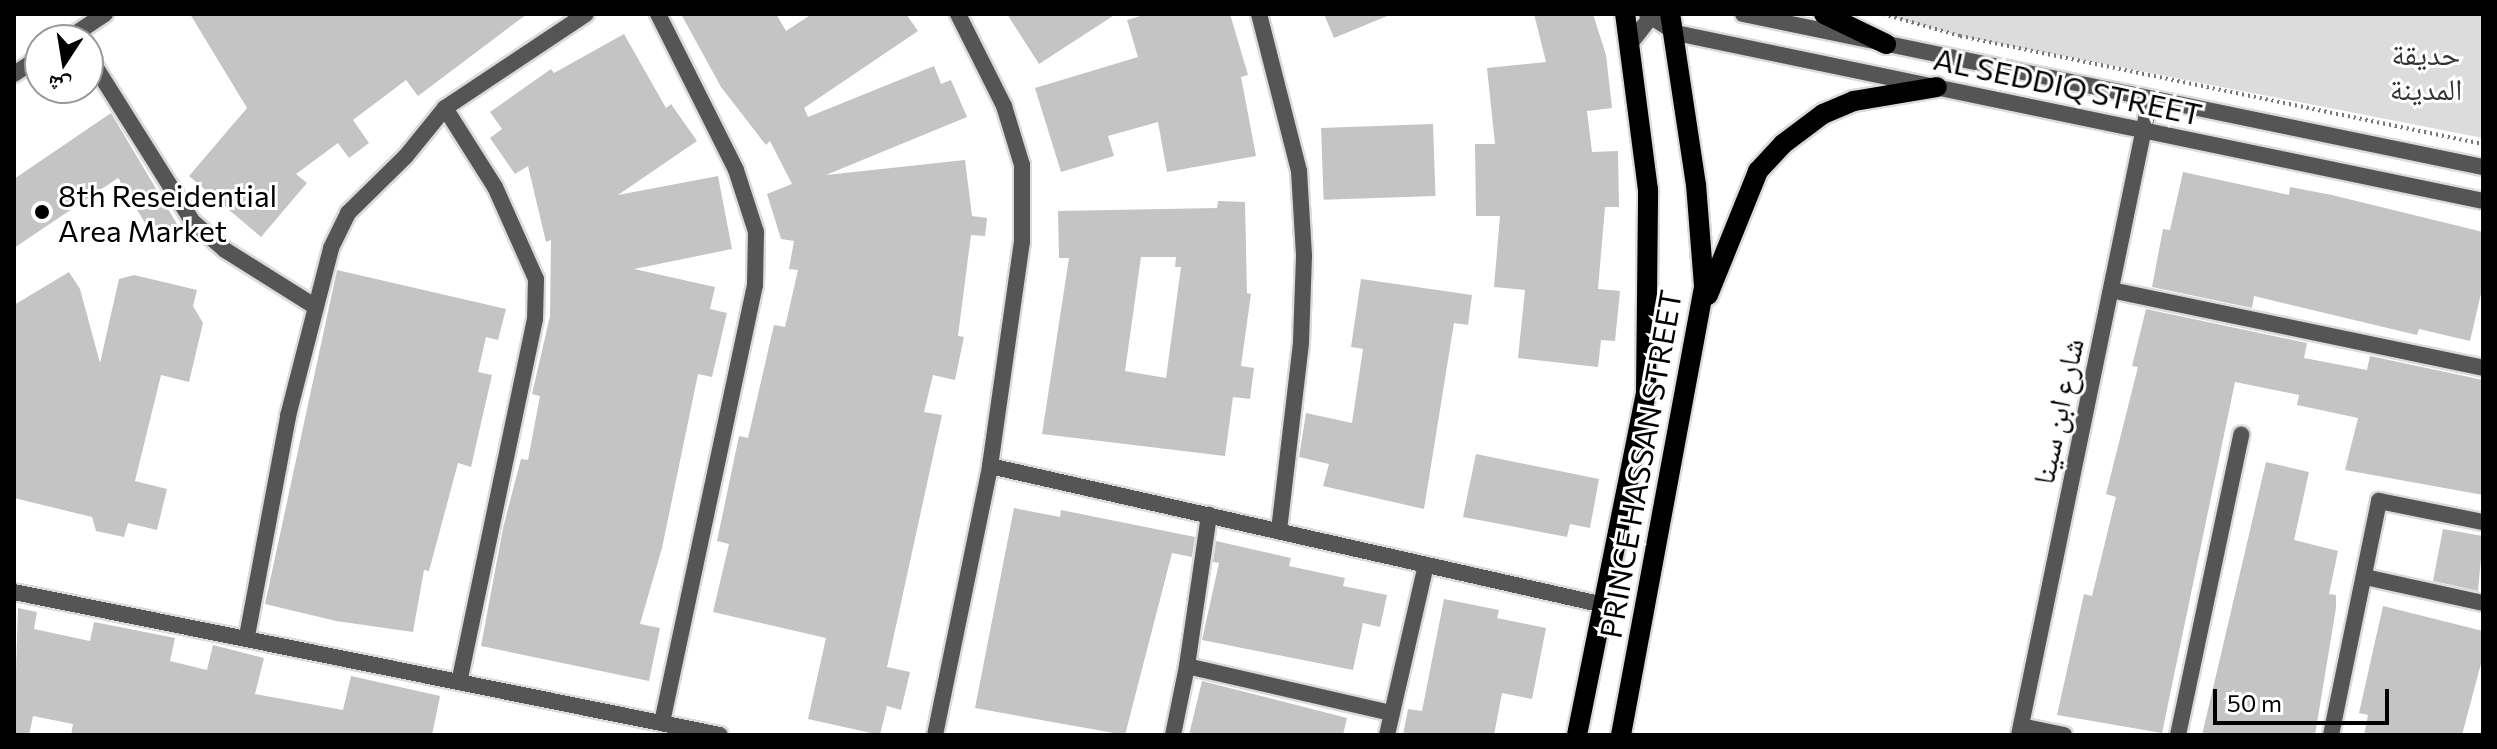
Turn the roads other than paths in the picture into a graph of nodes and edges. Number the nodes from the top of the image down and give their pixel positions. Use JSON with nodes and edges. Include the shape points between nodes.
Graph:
{"nodes":[{"id":1,"x":586,"y":14,"type":"edge"},
{"id":2,"x":658,"y":14,"type":"edge"},
{"id":3,"x":958,"y":14,"type":"edge"},
{"id":4,"x":1259,"y":14,"type":"edge"},
{"id":5,"x":1625,"y":14,"type":"edge"},
{"id":6,"x":1743,"y":14,"type":"edge"},
{"id":7,"x":1824,"y":14,"type":"edge"},
{"id":8,"x":1659,"y":18,"type":"edge"},
{"id":9,"x":1886,"y":44,"type":"junction"},
{"id":10,"x":1629,"y":45,"type":"junction"},
{"id":11,"x":104,"y":81,"type":"edge"},
{"id":12,"x":1937,"y":87,"type":"junction"},
{"id":13,"x":2150,"y":99,"type":"junction"},
{"id":14,"x":445,"y":108,"type":"junction"},
{"id":15,"x":2144,"y":131,"type":"junction"},
{"id":16,"x":2483,"y":167,"type":"edge"},
{"id":17,"x":2483,"y":201,"type":"edge"},
{"id":18,"x":2111,"y":290,"type":"junction"},
{"id":19,"x":316,"y":307,"type":"junction"},
{"id":20,"x":1701,"y":310,"type":"junction"},
{"id":21,"x":2483,"y":368,"type":"edge"},
{"id":22,"x":2241,"y":435,"type":"dead end"},
{"id":23,"x":990,"y":466,"type":"junction"},
{"id":24,"x":1209,"y":515,"type":"junction"},
{"id":25,"x":2483,"y":522,"type":"edge"},
{"id":26,"x":1279,"y":530,"type":"junction"},
{"id":27,"x":1426,"y":565,"type":"junction"},
{"id":28,"x":2365,"y":577,"type":"junction"},
{"id":29,"x":14,"y":592,"type":"edge"},
{"id":30,"x":2483,"y":603,"type":"edge"},
{"id":31,"x":1604,"y":605,"type":"junction"},
{"id":32,"x":247,"y":636,"type":"junction"},
{"id":33,"x":1187,"y":666,"type":"junction"},
{"id":34,"x":460,"y":679,"type":"junction"},
{"id":35,"x":1391,"y":713,"type":"junction"},
{"id":36,"x":662,"y":723,"type":"junction"},
{"id":37,"x":2020,"y":730,"type":"edge"},
{"id":38,"x":720,"y":735,"type":"edge"},
{"id":39,"x":935,"y":735,"type":"edge"},
{"id":40,"x":1173,"y":735,"type":"edge"},
{"id":41,"x":1387,"y":735,"type":"edge"},
{"id":42,"x":1577,"y":735,"type":"edge"},
{"id":43,"x":1621,"y":735,"type":"edge"},
{"id":44,"x":2064,"y":735,"type":"edge"},
{"id":45,"x":2178,"y":735,"type":"edge"},
{"id":46,"x":2331,"y":735,"type":"edge"}],
"edges":[{"from":1,"to":14,"type":"street"},
{"from":2,"to":36,"type":"street","via":[[736,170],[756,232],[755,285]]},
{"from":3,"to":23,"type":"street","via":[[1004,106],[1022,165],[1022,242]]},
{"from":4,"to":26,"type":"street","via":[[1299,171],[1304,256],[1301,343]]},
{"from":5,"to":10,"type":"main road","name":"PRINCE HASSAN STREET"},
{"from":6,"to":9,"type":"street","name":"AL SEDDIQ STREET"},
{"from":7,"to":9,"type":"main road"},
{"from":8,"to":10,"type":"street"},
{"from":8,"to":12,"type":"street","name":"AL SEDDIQ STREET"},
{"from":8,"to":20,"type":"main road","name":"PRINCE HASSAN STREET","via":[[1702,242]]},
{"from":9,"to":13,"type":"street","name":"AL SEDDIQ STREET"},
{"from":10,"to":31,"type":"main road","name":"PRINCE HASSAN STREET","via":[[1648,190],[1646,392]]},
{"from":11,"to":19,"type":"street","via":[[192,221],[225,250]]},
{"from":12,"to":15,"type":"street","name":"AL SEDDIQ STREET"},
{"from":12,"to":20,"type":"main road","via":[[1854,101],[1823,114],[1783,144],[1758,171]]},
{"from":13,"to":15,"type":"street","name":"شارع ابن سينا"},
{"from":13,"to":16,"type":"street","name":"AL SEDDIQ STREET"},
{"from":14,"to":19,"type":"street","via":[[348,213],[331,248]]},
{"from":14,"to":34,"type":"street","via":[[495,187],[536,279],[535,319]]},
{"from":15,"to":17,"type":"street","name":"AL SEDDIQ STREET"},
{"from":15,"to":18,"type":"street","name":"شارع ابن سينا"},
{"from":18,"to":21,"type":"street"},
{"from":18,"to":37,"type":"street","name":"شارع ابن سينا"},
{"from":19,"to":32,"type":"street","via":[[288,416]]},
{"from":20,"to":43,"type":"main road","name":"PRINCE HASSAN STREET"},
{"from":22,"to":45,"type":"street"},
{"from":23,"to":24,"type":"street"},
{"from":23,"to":39,"type":"street"},
{"from":24,"to":26,"type":"street"},
{"from":24,"to":33,"type":"street"},
{"from":25,"to":28,"type":"street","via":[[2379,501]]},
{"from":26,"to":27,"type":"street"},
{"from":27,"to":31,"type":"street"},
{"from":27,"to":35,"type":"street"},
{"from":28,"to":30,"type":"street"},
{"from":28,"to":46,"type":"street"},
{"from":29,"to":32,"type":"street"},
{"from":31,"to":42,"type":"main road","name":"PRINCE HASSAN STREET"},
{"from":32,"to":34,"type":"street"},
{"from":33,"to":35,"type":"street"},
{"from":33,"to":40,"type":"street"},
{"from":34,"to":36,"type":"street"},
{"from":35,"to":41,"type":"street"},
{"from":36,"to":38,"type":"street"},
{"from":37,"to":44,"type":"street"}]}
